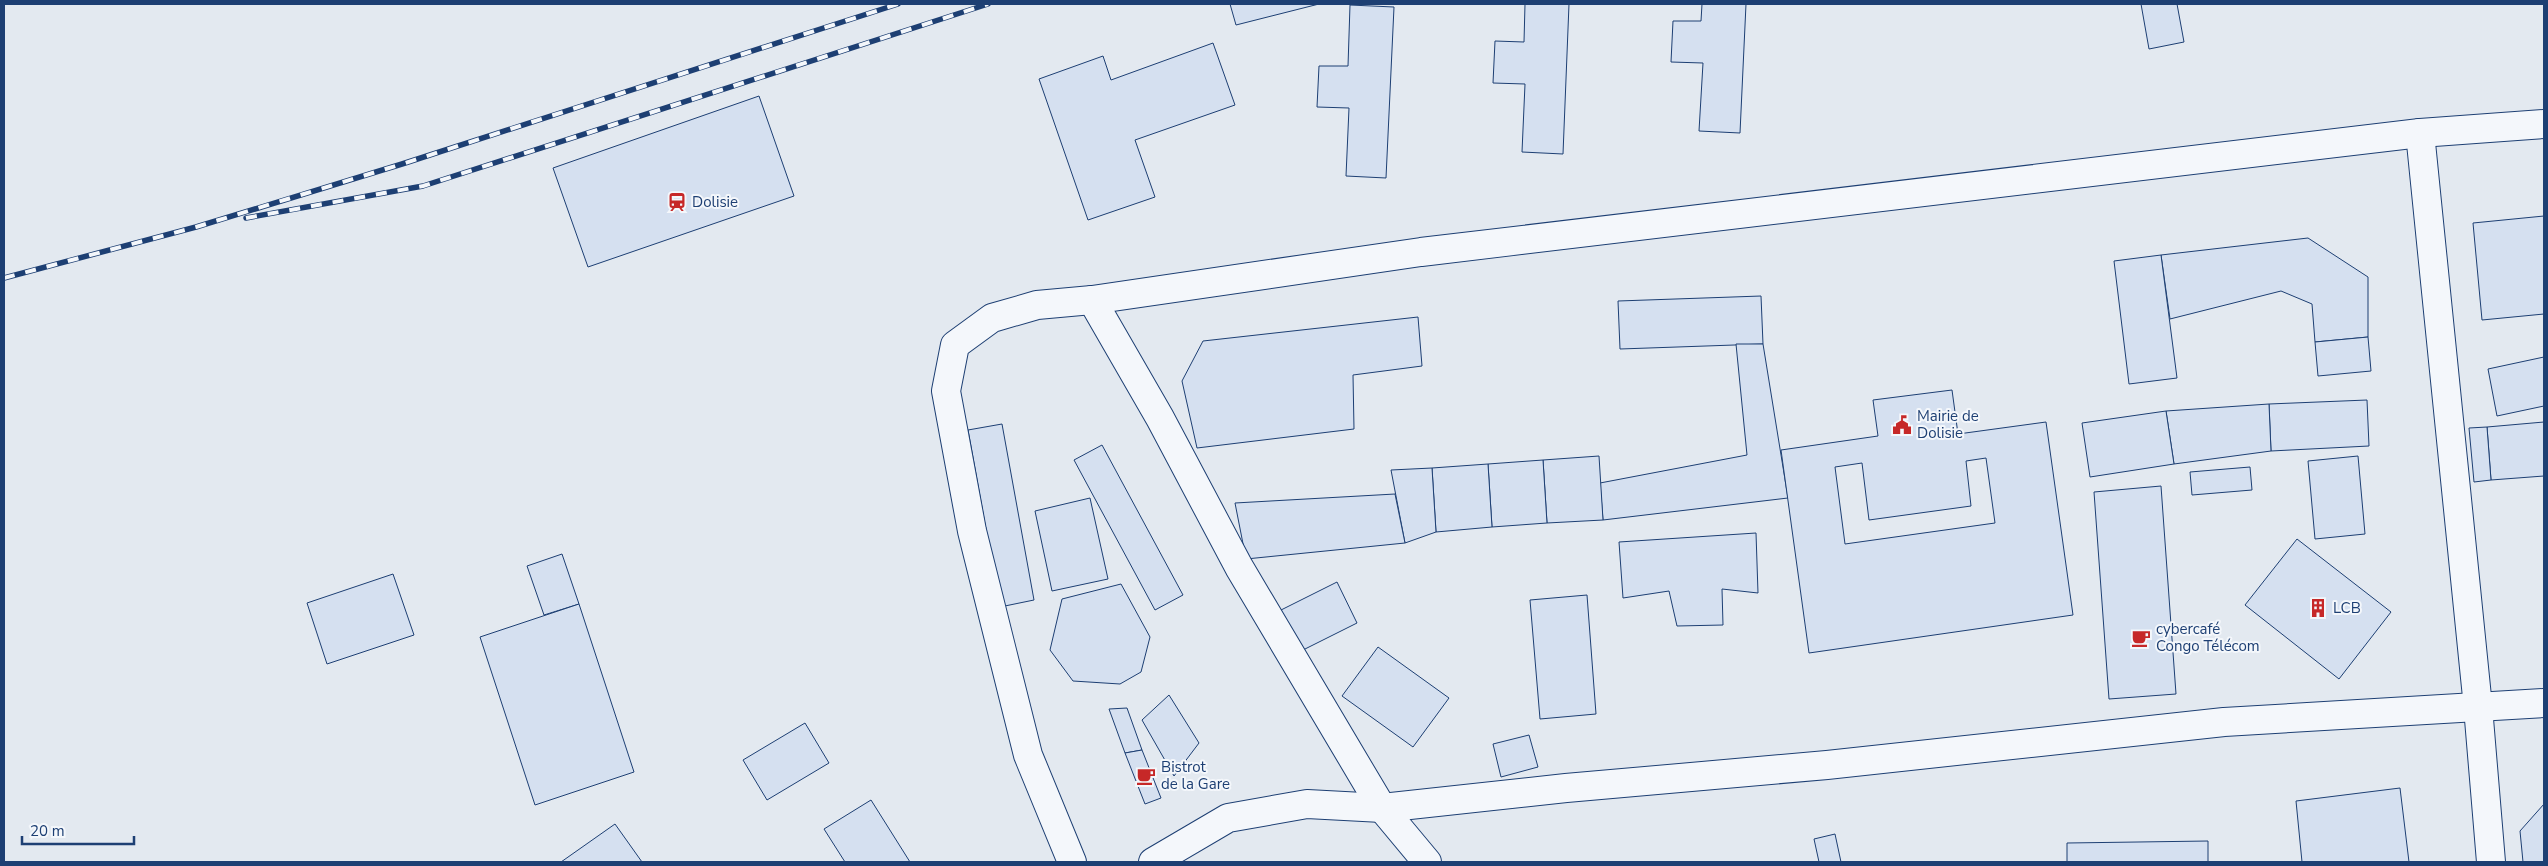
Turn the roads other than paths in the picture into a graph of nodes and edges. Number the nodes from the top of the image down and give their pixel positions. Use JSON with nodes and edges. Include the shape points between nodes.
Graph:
{"nodes":[{"id":1,"x":2544,"y":124,"type":"edge"},
{"id":2,"x":2420,"y":133,"type":"junction"},
{"id":3,"x":1092,"y":300,"type":"junction"},
{"id":4,"x":2544,"y":703,"type":"edge"},
{"id":5,"x":2478,"y":707,"type":"junction"},
{"id":6,"x":1382,"y":808,"type":"junction"},
{"id":7,"x":1072,"y":862,"type":"edge"},
{"id":8,"x":1153,"y":862,"type":"edge"},
{"id":9,"x":1427,"y":862,"type":"edge"},
{"id":10,"x":2491,"y":862,"type":"edge"}],
"edges":[{"from":1,"to":2,"type":"street"},
{"from":2,"to":3,"type":"street","via":[[1421,252]]},
{"from":2,"to":5,"type":"street"},
{"from":3,"to":6,"type":"street","via":[[1160,418],[1239,567]]},
{"from":3,"to":7,"type":"street","via":[[1037,304],[992,318],[956,344],[946,390],[972,531],[1028,756]]},
{"from":4,"to":5,"type":"street"},
{"from":5,"to":6,"type":"street","via":[[2224,722]]},
{"from":5,"to":10,"type":"street"},
{"from":6,"to":8,"type":"street","via":[[1307,804],[1228,818]]},
{"from":6,"to":9,"type":"street"}]}
